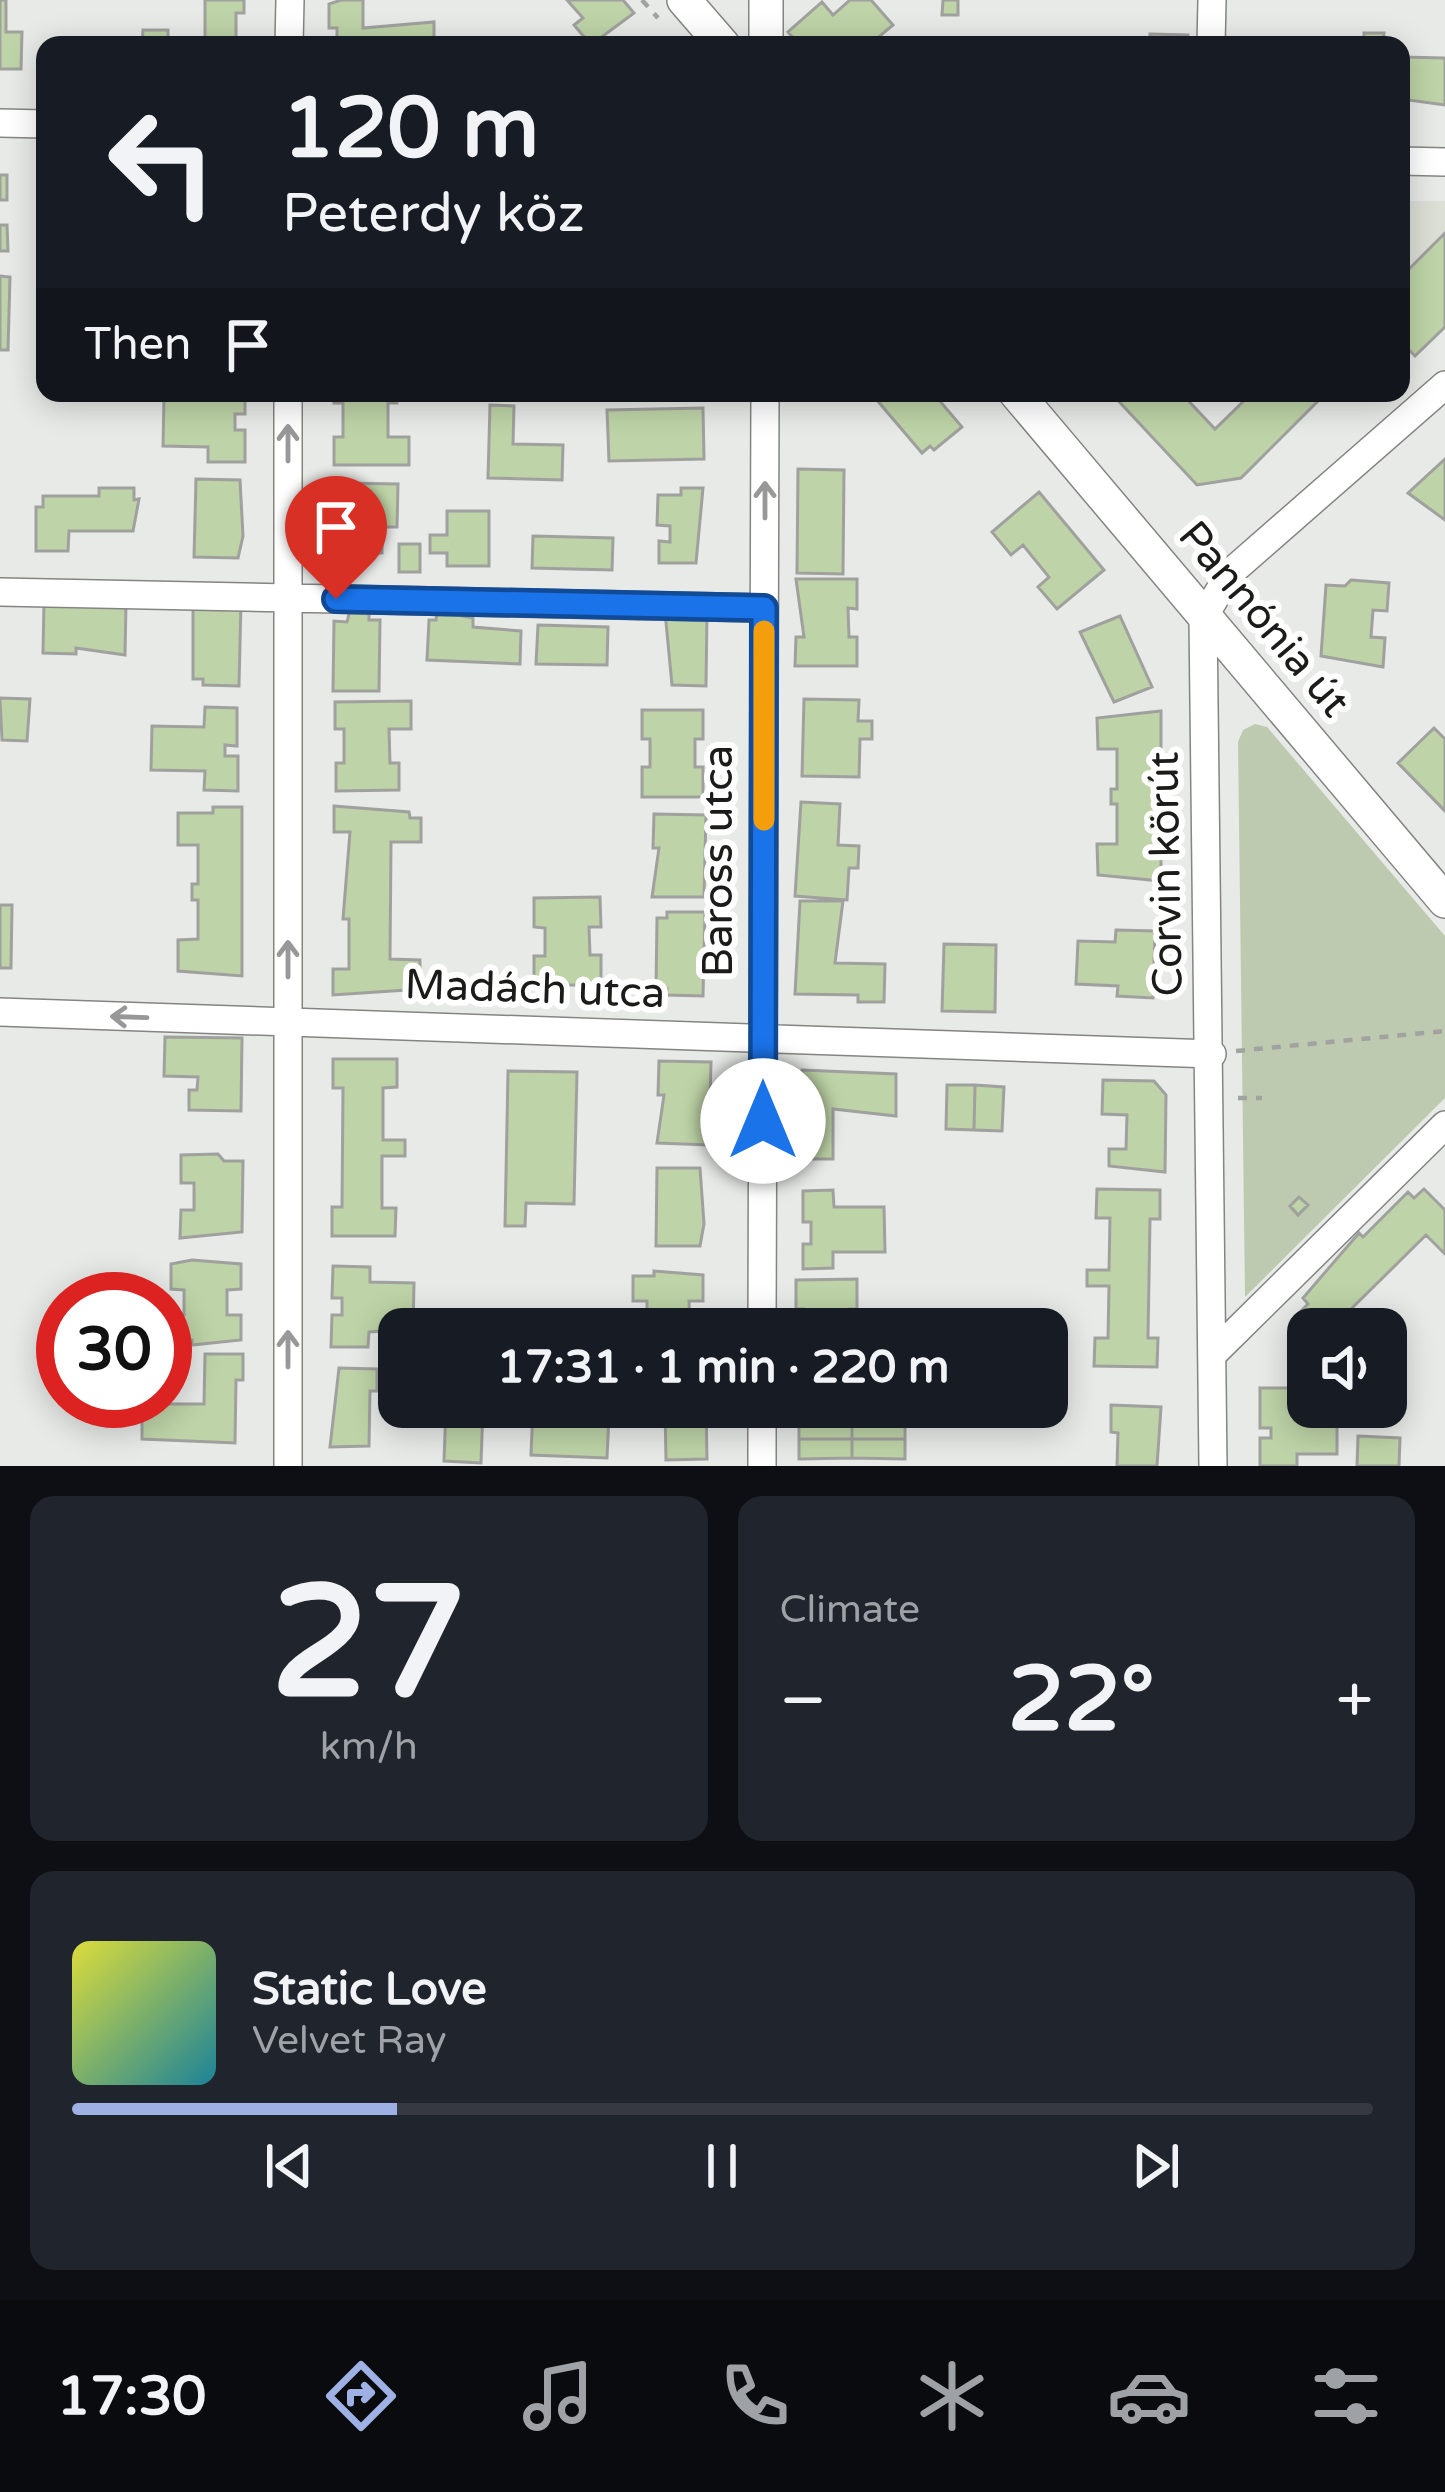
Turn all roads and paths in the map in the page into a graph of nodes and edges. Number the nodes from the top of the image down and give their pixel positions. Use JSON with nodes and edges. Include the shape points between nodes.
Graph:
{"nodes":[{"id":1,"x":290,"y":0,"type":"edge"},
{"id":2,"x":685,"y":0,"type":"edge"},
{"id":3,"x":766,"y":0,"type":"edge"},
{"id":4,"x":1212,"y":0,"type":"edge"},
{"id":5,"x":289,"y":36,"type":"edge"},
{"id":6,"x":715,"y":36,"type":"edge"},
{"id":7,"x":766,"y":36,"type":"edge"},
{"id":8,"x":1211,"y":36,"type":"edge"},
{"id":9,"x":0,"y":123,"type":"edge"},
{"id":10,"x":36,"y":124,"type":"edge"},
{"id":11,"x":1410,"y":160,"type":"edge"},
{"id":12,"x":1445,"y":162,"type":"edge"},
{"id":13,"x":1445,"y":385,"type":"edge"},
{"id":14,"x":288,"y":402,"type":"edge"},
{"id":15,"x":765,"y":402,"type":"edge"},
{"id":16,"x":1024,"y":402,"type":"edge"},
{"id":17,"x":0,"y":592,"type":"edge"},
{"id":18,"x":288,"y":598,"type":"junction"},
{"id":19,"x":764,"y":608,"type":"junction"},
{"id":20,"x":1203,"y":617,"type":"junction"},
{"id":21,"x":1286,"y":638,"type":"dead end"},
{"id":22,"x":1291,"y":686,"type":"dead end"},
{"id":23,"x":1445,"y":901,"type":"edge"},
{"id":24,"x":0,"y":1012,"type":"edge"},
{"id":25,"x":288,"y":1022,"type":"junction"},
{"id":26,"x":1445,"y":1031,"type":"edge"},
{"id":27,"x":763,"y":1038,"type":"junction"},
{"id":28,"x":1332,"y":1042,"type":"junction"},
{"id":29,"x":1333,"y":1053,"type":"dead end"},
{"id":30,"x":1212,"y":1054,"type":"junction"},
{"id":31,"x":1445,"y":1124,"type":"edge"},
{"id":32,"x":762,"y":1308,"type":"edge"},
{"id":33,"x":1214,"y":1353,"type":"junction"},
{"id":34,"x":762,"y":1428,"type":"edge"},
{"id":35,"x":288,"y":1466,"type":"edge"},
{"id":36,"x":762,"y":1466,"type":"edge"},
{"id":37,"x":1213,"y":1466,"type":"edge"}],
"edges":[{"from":1,"to":5,"type":"street"},
{"from":2,"to":6,"type":"street"},
{"from":3,"to":7,"type":"street"},
{"from":4,"to":8,"type":"street"},
{"from":9,"to":10,"type":"street"},
{"from":11,"to":12,"type":"street"},
{"from":13,"to":20,"type":"street","via":[[1230,573]]},
{"from":18,"to":14,"type":"street","one_way":true},
{"from":19,"to":15,"type":"street","name":"Baross utca","one_way":true},
{"from":16,"to":20,"type":"street","name":"Pannónia út"},
{"from":17,"to":18,"type":"street"},
{"from":18,"to":19,"type":"street"},
{"from":25,"to":18,"type":"street","one_way":true},
{"from":19,"to":27,"type":"street","name":"Baross utca"},
{"from":20,"to":23,"type":"street","name":"Pannónia út"},
{"from":20,"to":30,"type":"street","name":"Corvin körút"},
{"from":21,"to":22,"type":"path"},
{"from":25,"to":24,"type":"street","name":"Madách utca","one_way":true},
{"from":25,"to":27,"type":"street","name":"Madách utca"},
{"from":35,"to":25,"type":"street","one_way":true},
{"from":26,"to":28,"type":"path"},
{"from":27,"to":30,"type":"street","name":"Madách utca"},
{"from":27,"to":32,"type":"street","name":"Baross utca"},
{"from":28,"to":29,"type":"path"},
{"from":28,"to":30,"type":"path"},
{"from":30,"to":33,"type":"street","name":"Corvin körút"},
{"from":31,"to":33,"type":"street"},
{"from":33,"to":37,"type":"street","name":"Corvin körút"},
{"from":34,"to":36,"type":"street"}]}
